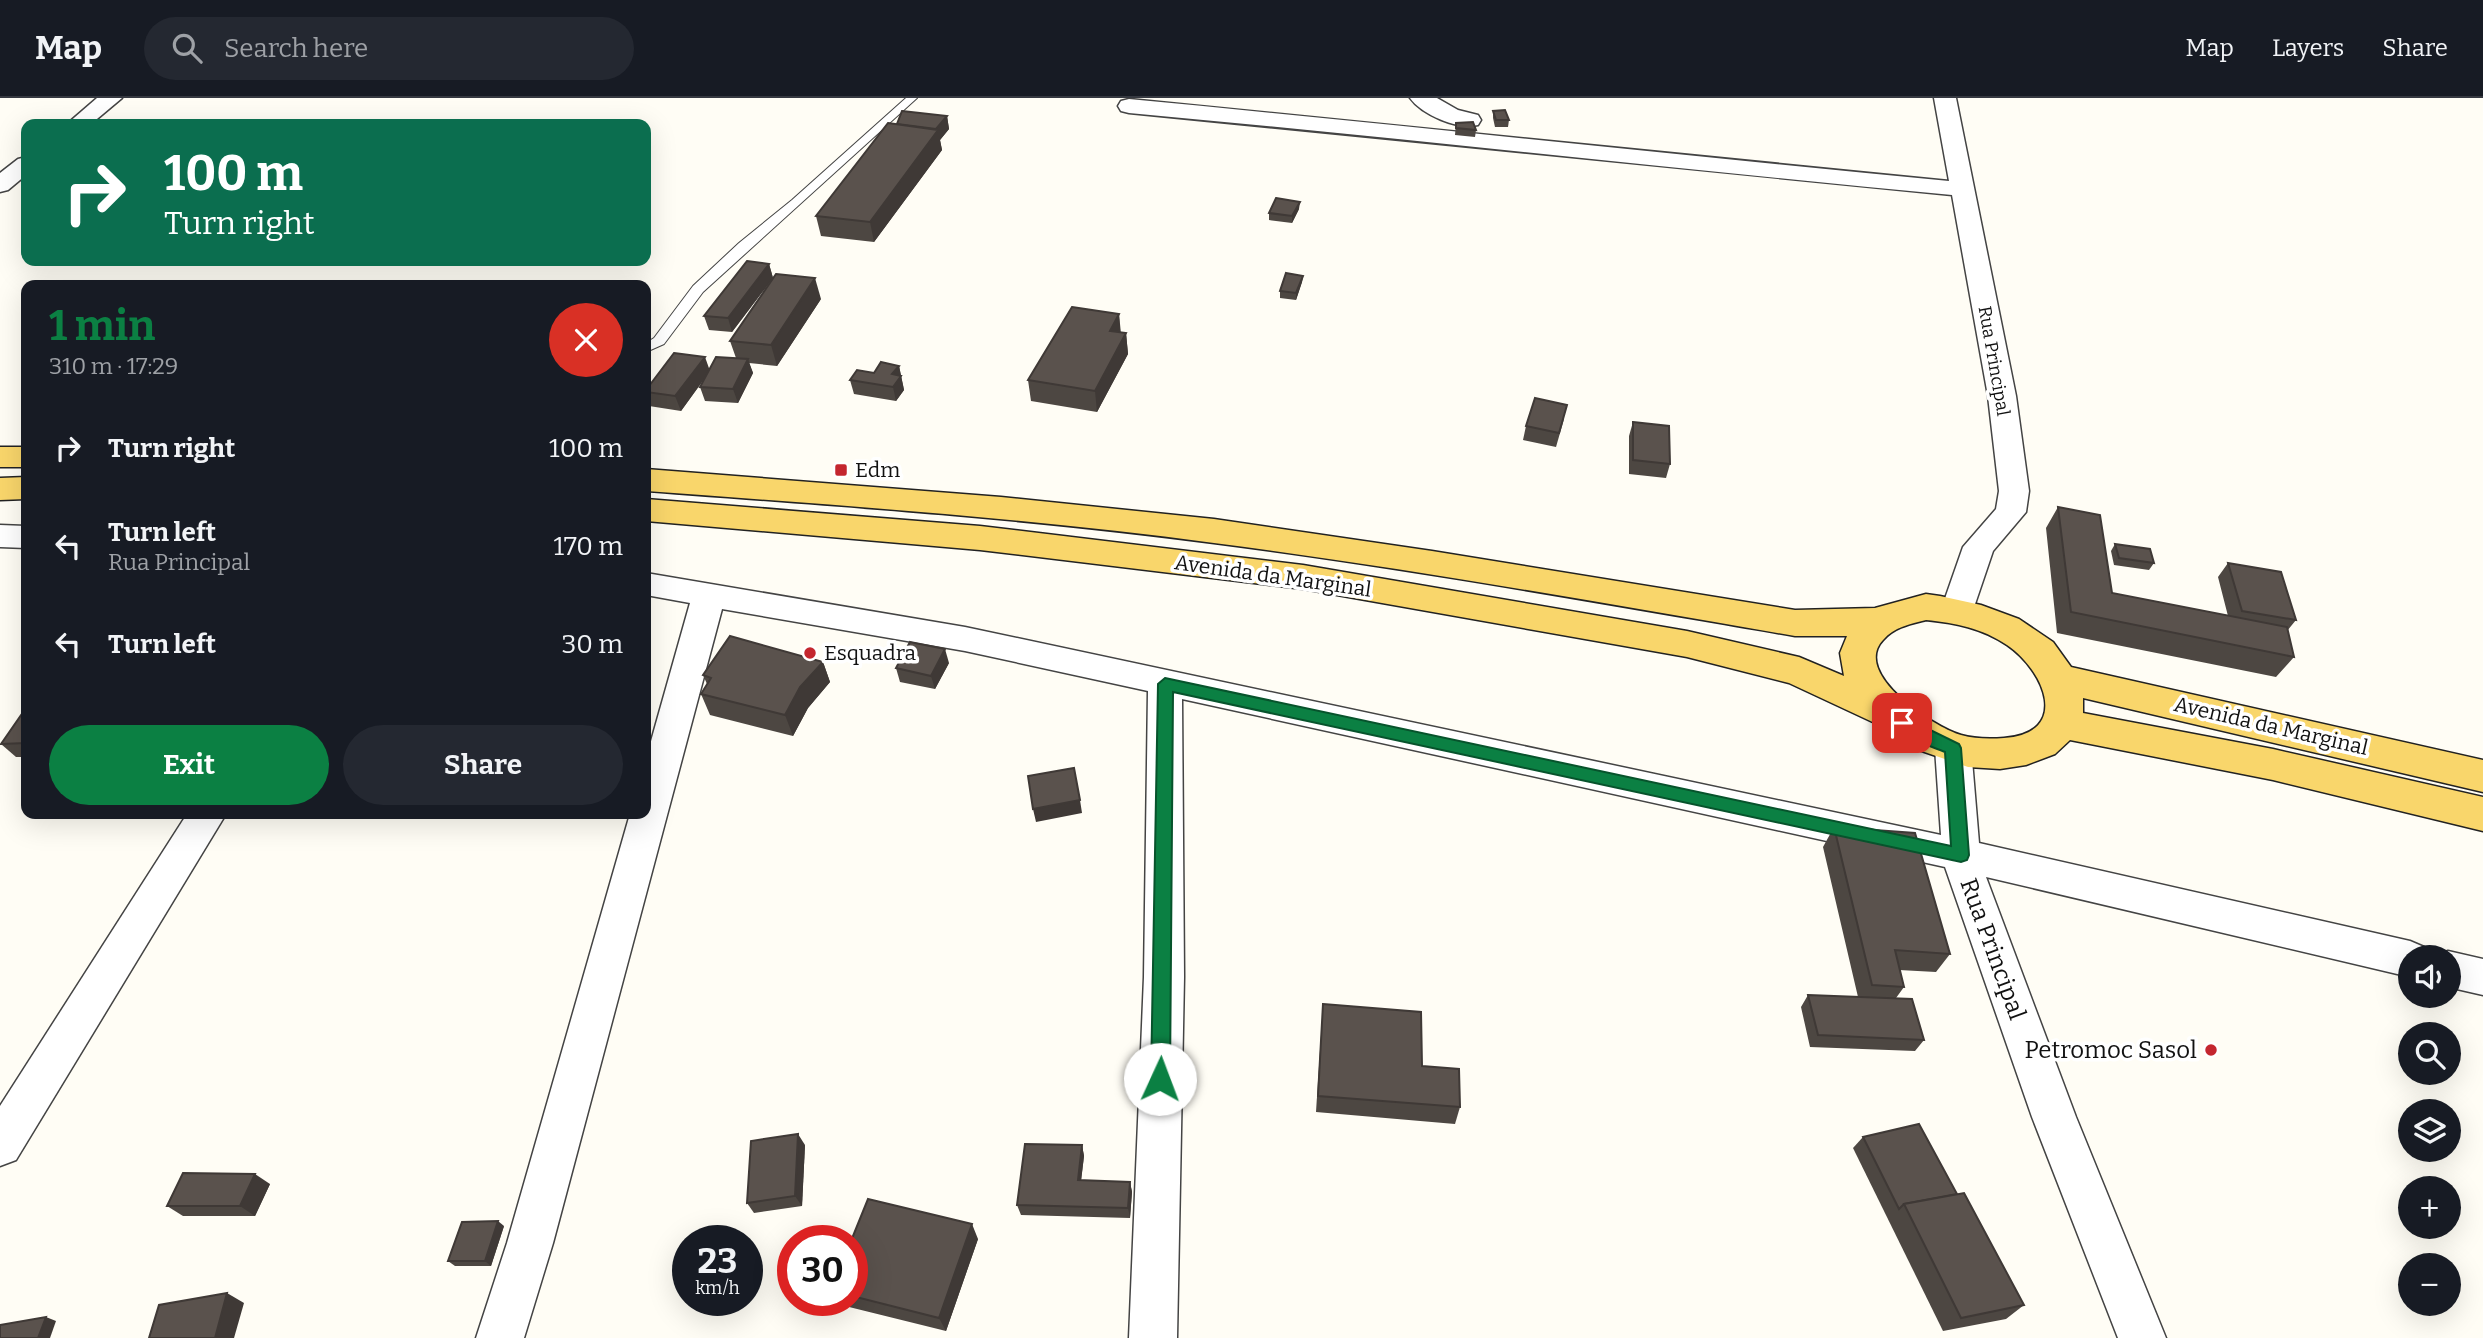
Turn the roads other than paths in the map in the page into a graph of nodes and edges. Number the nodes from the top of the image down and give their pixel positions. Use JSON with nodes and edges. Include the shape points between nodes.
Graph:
{"nodes":[{"id":1,"x":111,"y":98,"type":"edge"},
{"id":2,"x":912,"y":98,"type":"edge"},
{"id":3,"x":1420,"y":98,"type":"edge"},
{"id":4,"x":1461,"y":98,"type":"edge"},
{"id":5,"x":1945,"y":98,"type":"edge"},
{"id":6,"x":1129,"y":106,"type":"dead end"},
{"id":7,"x":84,"y":119,"type":"edge"},
{"id":8,"x":1474,"y":130,"type":"junction"},
{"id":9,"x":21,"y":168,"type":"edge"},
{"id":10,"x":0,"y":185,"type":"edge"},
{"id":11,"x":1962,"y":189,"type":"junction"},
{"id":12,"x":651,"y":345,"type":"edge"},
{"id":13,"x":0,"y":457,"type":"edge"},
{"id":14,"x":21,"y":457,"type":"edge"},
{"id":15,"x":651,"y":480,"type":"edge"},
{"id":16,"x":0,"y":488,"type":"edge"},
{"id":17,"x":21,"y":488,"type":"edge"},
{"id":18,"x":651,"y":510,"type":"edge"},
{"id":19,"x":0,"y":536,"type":"edge"},
{"id":20,"x":21,"y":537,"type":"edge"},
{"id":21,"x":651,"y":585,"type":"edge"},
{"id":22,"x":709,"y":596,"type":"junction"},
{"id":23,"x":1957,"y":610,"type":"junction"},
{"id":24,"x":1877,"y":621,"type":"junction"},
{"id":25,"x":2059,"y":678,"type":"junction"},
{"id":26,"x":1165,"y":684,"type":"junction"},
{"id":27,"x":1886,"y":712,"type":"junction"},
{"id":28,"x":2061,"y":724,"type":"junction"},
{"id":29,"x":1953,"y":748,"type":"junction"},
{"id":30,"x":2483,"y":776,"type":"edge"},
{"id":31,"x":651,"y":806,"type":"edge"},
{"id":32,"x":2483,"y":814,"type":"edge"},
{"id":33,"x":203,"y":819,"type":"edge"},
{"id":34,"x":647,"y":819,"type":"edge"},
{"id":35,"x":1961,"y":855,"type":"junction"},
{"id":36,"x":2398,"y":956,"type":"edge"},
{"id":37,"x":2461,"y":972,"type":"edge"},
{"id":38,"x":2483,"y":977,"type":"edge"},
{"id":39,"x":0,"y":1145,"type":"edge"},
{"id":40,"x":500,"y":1338,"type":"edge"},
{"id":41,"x":1153,"y":1338,"type":"edge"},
{"id":42,"x":2142,"y":1338,"type":"edge"}],
"edges":[{"from":1,"to":7,"type":"street"},
{"from":2,"to":12,"type":"lane","via":[[743,246],[698,289]]},
{"from":3,"to":8,"type":"street"},
{"from":4,"to":8,"type":"street"},
{"from":5,"to":11,"type":"street","name":"Rua Principal"},
{"from":6,"to":8,"type":"street"},
{"from":8,"to":11,"type":"street","via":[[1663,161]]},
{"from":9,"to":10,"type":"street"},
{"from":11,"to":23,"type":"street","name":"Rua Principal","via":[[2002,396],[2014,491],[2011,512],[1979,547]]},
{"from":13,"to":14,"type":"main road"},
{"from":15,"to":24,"type":"main road","name":"Avenida da Marginal","via":[[1214,531],[1794,623]]},
{"from":16,"to":17,"type":"main road"},
{"from":18,"to":27,"type":"main road","name":"Avenida da Marginal","via":[[981,538],[1303,578],[1687,644],[1799,671]]},
{"from":19,"to":20,"type":"street"},
{"from":21,"to":22,"type":"street"},
{"from":22,"to":26,"type":"street","via":[[965,639]]},
{"from":22,"to":31,"type":"street"},
{"from":23,"to":24,"type":"main road","via":[[1926,607],[1899,611]]},
{"from":23,"to":25,"type":"main road","via":[[1983,617],[2029,643]]},
{"from":24,"to":27,"type":"main road","via":[[1862,639],[1858,661],[1866,687]]},
{"from":25,"to":28,"type":"main road","via":[[2066,702]]},
{"from":25,"to":30,"type":"main road","name":"Avenida da Marginal"},
{"from":26,"to":35,"type":"street"},
{"from":26,"to":41,"type":"street","via":[[1164,977]]},
{"from":27,"to":29,"type":"main road","via":[[1917,733]]},
{"from":28,"to":29,"type":"main road","via":[[2046,741],[2020,752],[1988,754]]},
{"from":28,"to":32,"type":"main road","name":"Avenida da Marginal","via":[[2194,747]]},
{"from":29,"to":35,"type":"street","name":"Rua Principal"},
{"from":33,"to":39,"type":"street"},
{"from":34,"to":40,"type":"street"},
{"from":35,"to":36,"type":"street"},
{"from":35,"to":42,"type":"street","name":"Rua Principal","via":[[2054,1117]]},
{"from":37,"to":38,"type":"street"}]}
